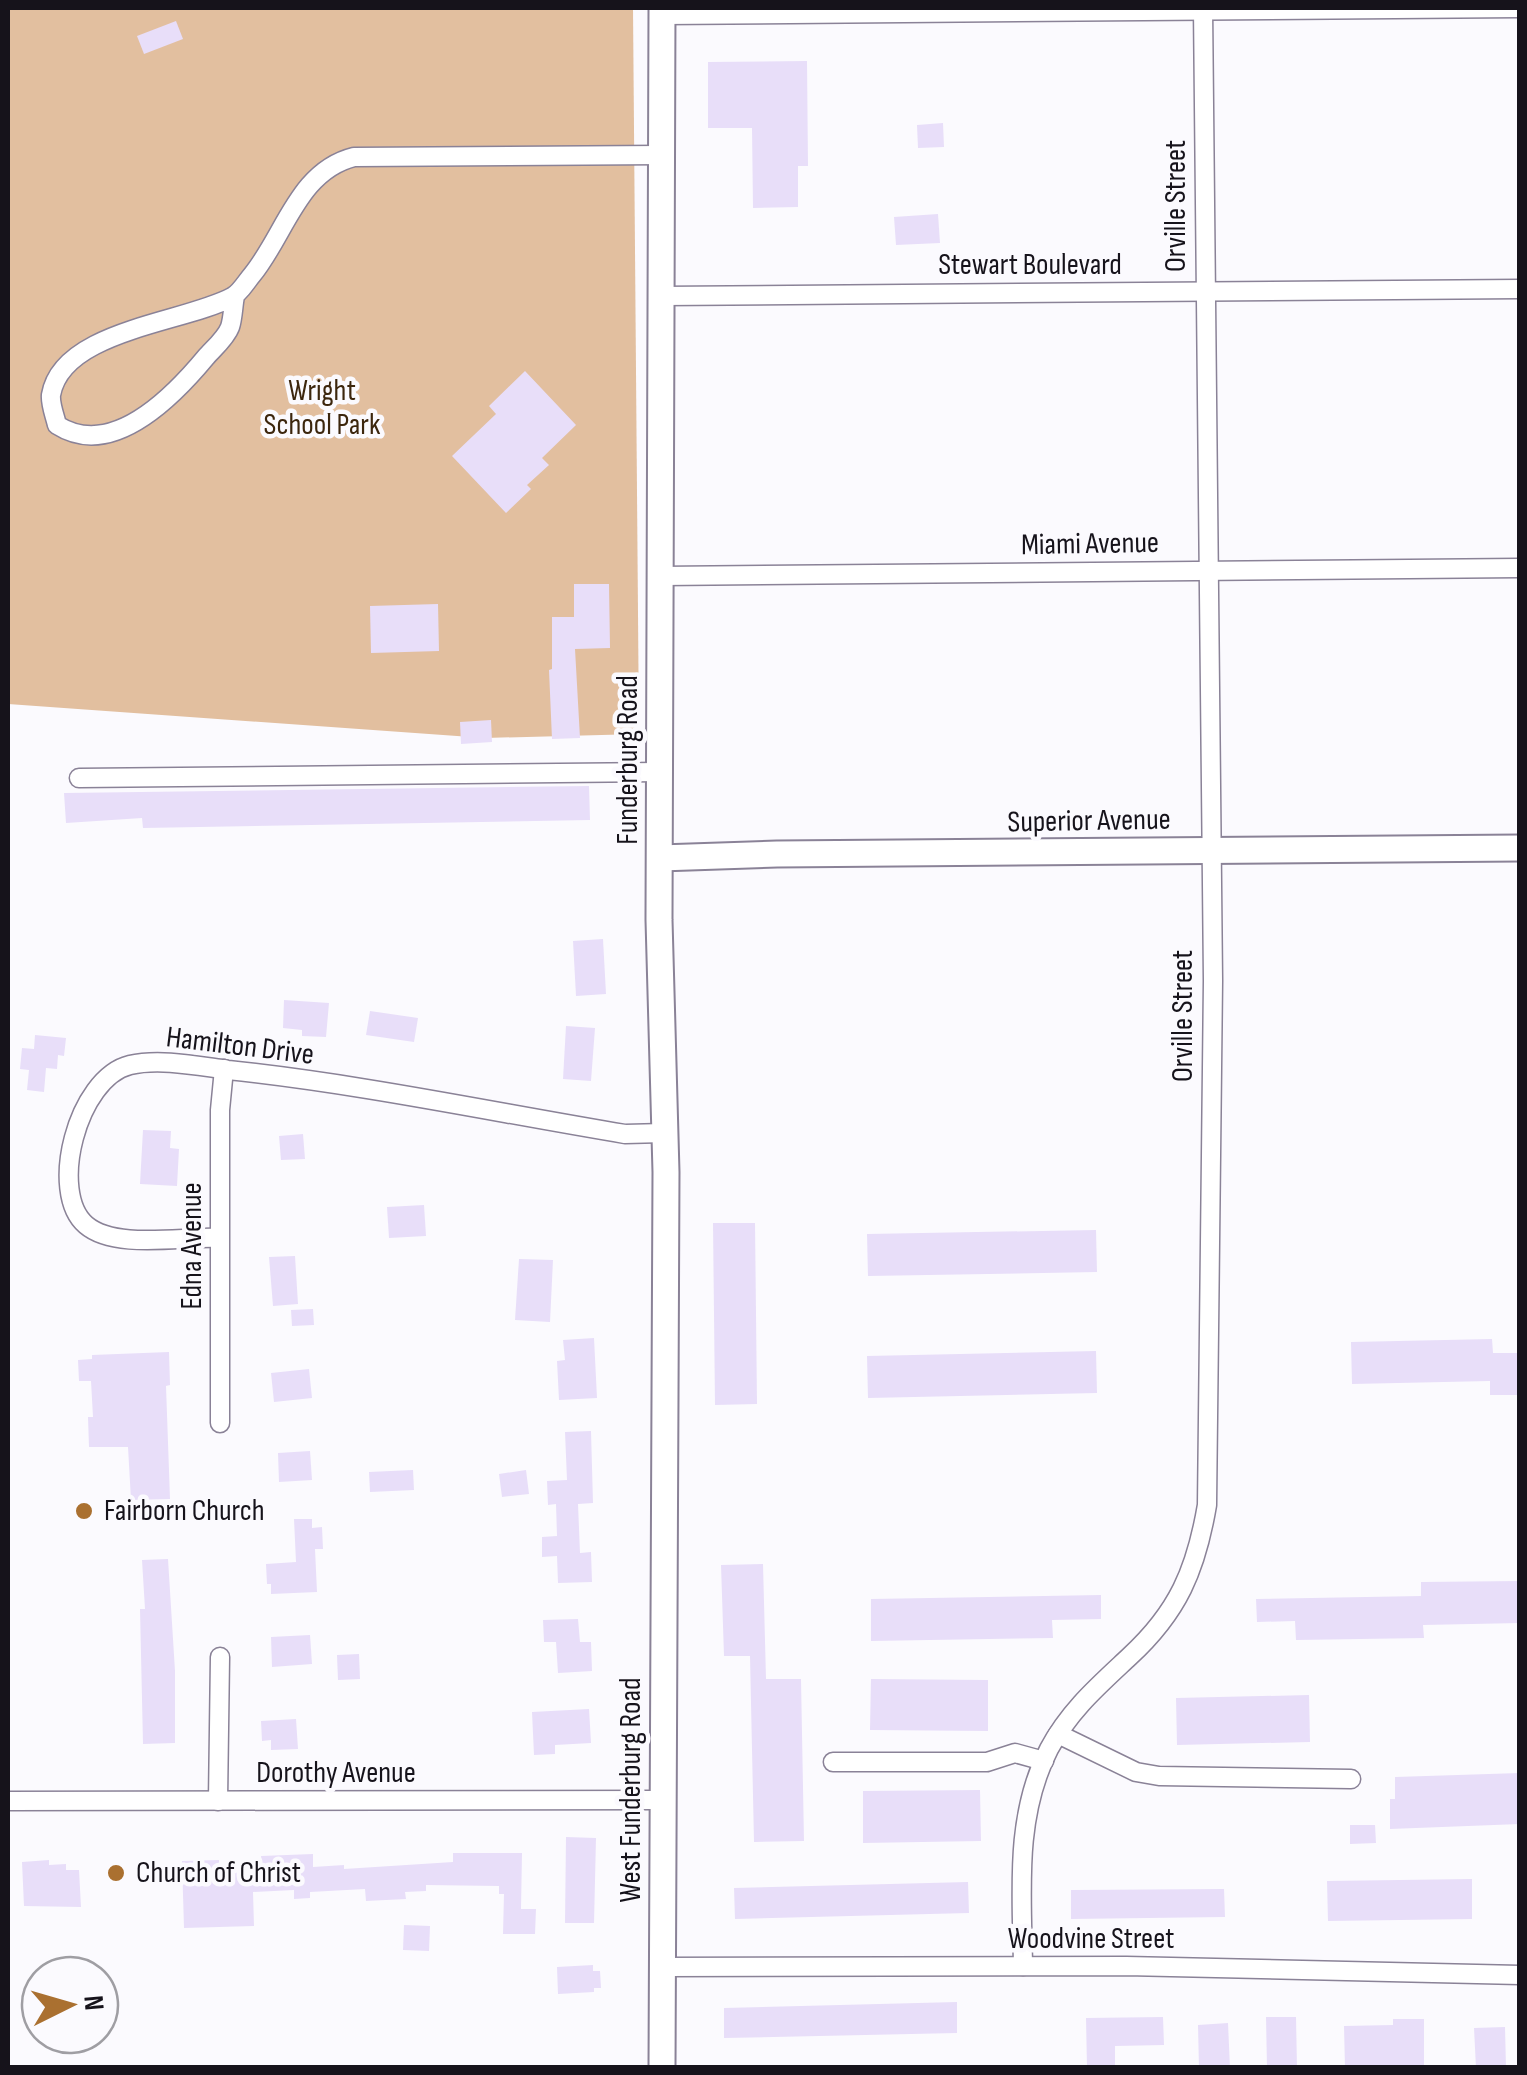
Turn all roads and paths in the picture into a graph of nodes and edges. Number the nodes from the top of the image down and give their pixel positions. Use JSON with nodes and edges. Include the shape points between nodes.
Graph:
{"nodes":[{"id":1,"x":1520,"y":8,"type":"edge"},
{"id":2,"x":1203,"y":9,"type":"edge"},
{"id":3,"x":662,"y":11,"type":"edge"},
{"id":4,"x":662,"y":155,"type":"junction"},
{"id":5,"x":1520,"y":288,"type":"edge"},
{"id":6,"x":1204,"y":290,"type":"junction"},
{"id":7,"x":235,"y":296,"type":"junction"},
{"id":8,"x":662,"y":296,"type":"junction"},
{"id":9,"x":1520,"y":568,"type":"edge"},
{"id":10,"x":1206,"y":571,"type":"junction"},
{"id":11,"x":661,"y":576,"type":"junction"},
{"id":12,"x":660,"y":772,"type":"junction"},
{"id":13,"x":79,"y":778,"type":"dead end"},
{"id":14,"x":1520,"y":848,"type":"edge"},
{"id":15,"x":1209,"y":852,"type":"junction"},
{"id":16,"x":660,"y":858,"type":"junction"},
{"id":17,"x":224,"y":1069,"type":"junction"},
{"id":18,"x":664,"y":1133,"type":"junction"},
{"id":19,"x":220,"y":1238,"type":"junction"},
{"id":20,"x":220,"y":1423,"type":"dead end"},
{"id":21,"x":665,"y":1512,"type":"joint"},
{"id":22,"x":220,"y":1657,"type":"dead end"},
{"id":23,"x":1058,"y":1734,"type":"junction"},
{"id":24,"x":1044,"y":1761,"type":"junction"},
{"id":25,"x":833,"y":1762,"type":"dead end"},
{"id":26,"x":1351,"y":1778,"type":"dead end"},
{"id":27,"x":8,"y":1800,"type":"edge"},
{"id":28,"x":664,"y":1800,"type":"junction"},
{"id":29,"x":218,"y":1802,"type":"junction"},
{"id":30,"x":1023,"y":1966,"type":"junction"},
{"id":31,"x":663,"y":1967,"type":"junction"},
{"id":32,"x":1520,"y":1975,"type":"edge"},
{"id":33,"x":662,"y":2068,"type":"edge"}],
"edges":[{"from":1,"to":2,"type":"street"},
{"from":2,"to":3,"type":"street"},
{"from":2,"to":6,"type":"street","name":"Orville Street"},
{"from":3,"to":4,"type":"street","name":"Funderburg Road"},
{"from":4,"to":7,"type":"street","via":[[336,162],[321,170]]},
{"from":4,"to":8,"type":"street","name":"Funderburg Road"},
{"from":5,"to":6,"type":"street","name":"Stewart Boulevard"},
{"from":6,"to":8,"type":"street","name":"Stewart Boulevard"},
{"from":6,"to":10,"type":"street","name":"Orville Street"},
{"from":7,"to":7,"type":"street","via":[[229,330],[184,384],[136,422],[100,436],[74,435],[57,425],[50,398],[74,357]]},
{"from":8,"to":11,"type":"street","name":"Funderburg Road"},
{"from":9,"to":10,"type":"street","name":"Miami Avenue"},
{"from":10,"to":11,"type":"street","name":"Miami Avenue"},
{"from":10,"to":15,"type":"street","name":"Orville Street"},
{"from":11,"to":12,"type":"street","name":"Funderburg Road"},
{"from":12,"to":13,"type":"street"},
{"from":12,"to":16,"type":"street","name":"Funderburg Road"},
{"from":14,"to":15,"type":"street","name":"Superior Avenue"},
{"from":15,"to":16,"type":"street","name":"Superior Avenue"},
{"from":15,"to":23,"type":"street","name":"Orville Street","via":[[1209,1422],[1201,1544],[1159,1626],[1086,1696]]},
{"from":16,"to":18,"type":"street","name":"Funderburg Road"},
{"from":17,"to":18,"type":"street","name":"Hamilton Drive","via":[[625,1134]]},
{"from":17,"to":19,"type":"street","name":"Edna Avenue"},
{"from":17,"to":19,"type":"street","name":"Hamilton Drive","via":[[134,1064],[103,1079],[79,1117],[70,1180],[78,1215],[101,1234]]},
{"from":18,"to":21,"type":"street","name":"Funderburg Road"},
{"from":19,"to":20,"type":"street","name":"Edna Avenue"},
{"from":21,"to":28,"type":"street","name":"West Funderburg Road"},
{"from":22,"to":29,"type":"street"},
{"from":23,"to":24,"type":"street","name":"Orville Street"},
{"from":23,"to":26,"type":"street","via":[[1136,1772],[1159,1776]]},
{"from":24,"to":25,"type":"street","via":[[1015,1753],[988,1762]]},
{"from":24,"to":30,"type":"street","name":"Orville Street","via":[[1025,1821]]},
{"from":27,"to":29,"type":"street","name":"Dorothy Avenue"},
{"from":28,"to":29,"type":"street","name":"Dorothy Avenue"},
{"from":28,"to":31,"type":"street","name":"West Funderburg Road"},
{"from":30,"to":31,"type":"street","name":"Woodvine Street"},
{"from":30,"to":32,"type":"street","name":"Woodvine Street"},
{"from":31,"to":33,"type":"street","name":"West Funderburg Road"}]}
